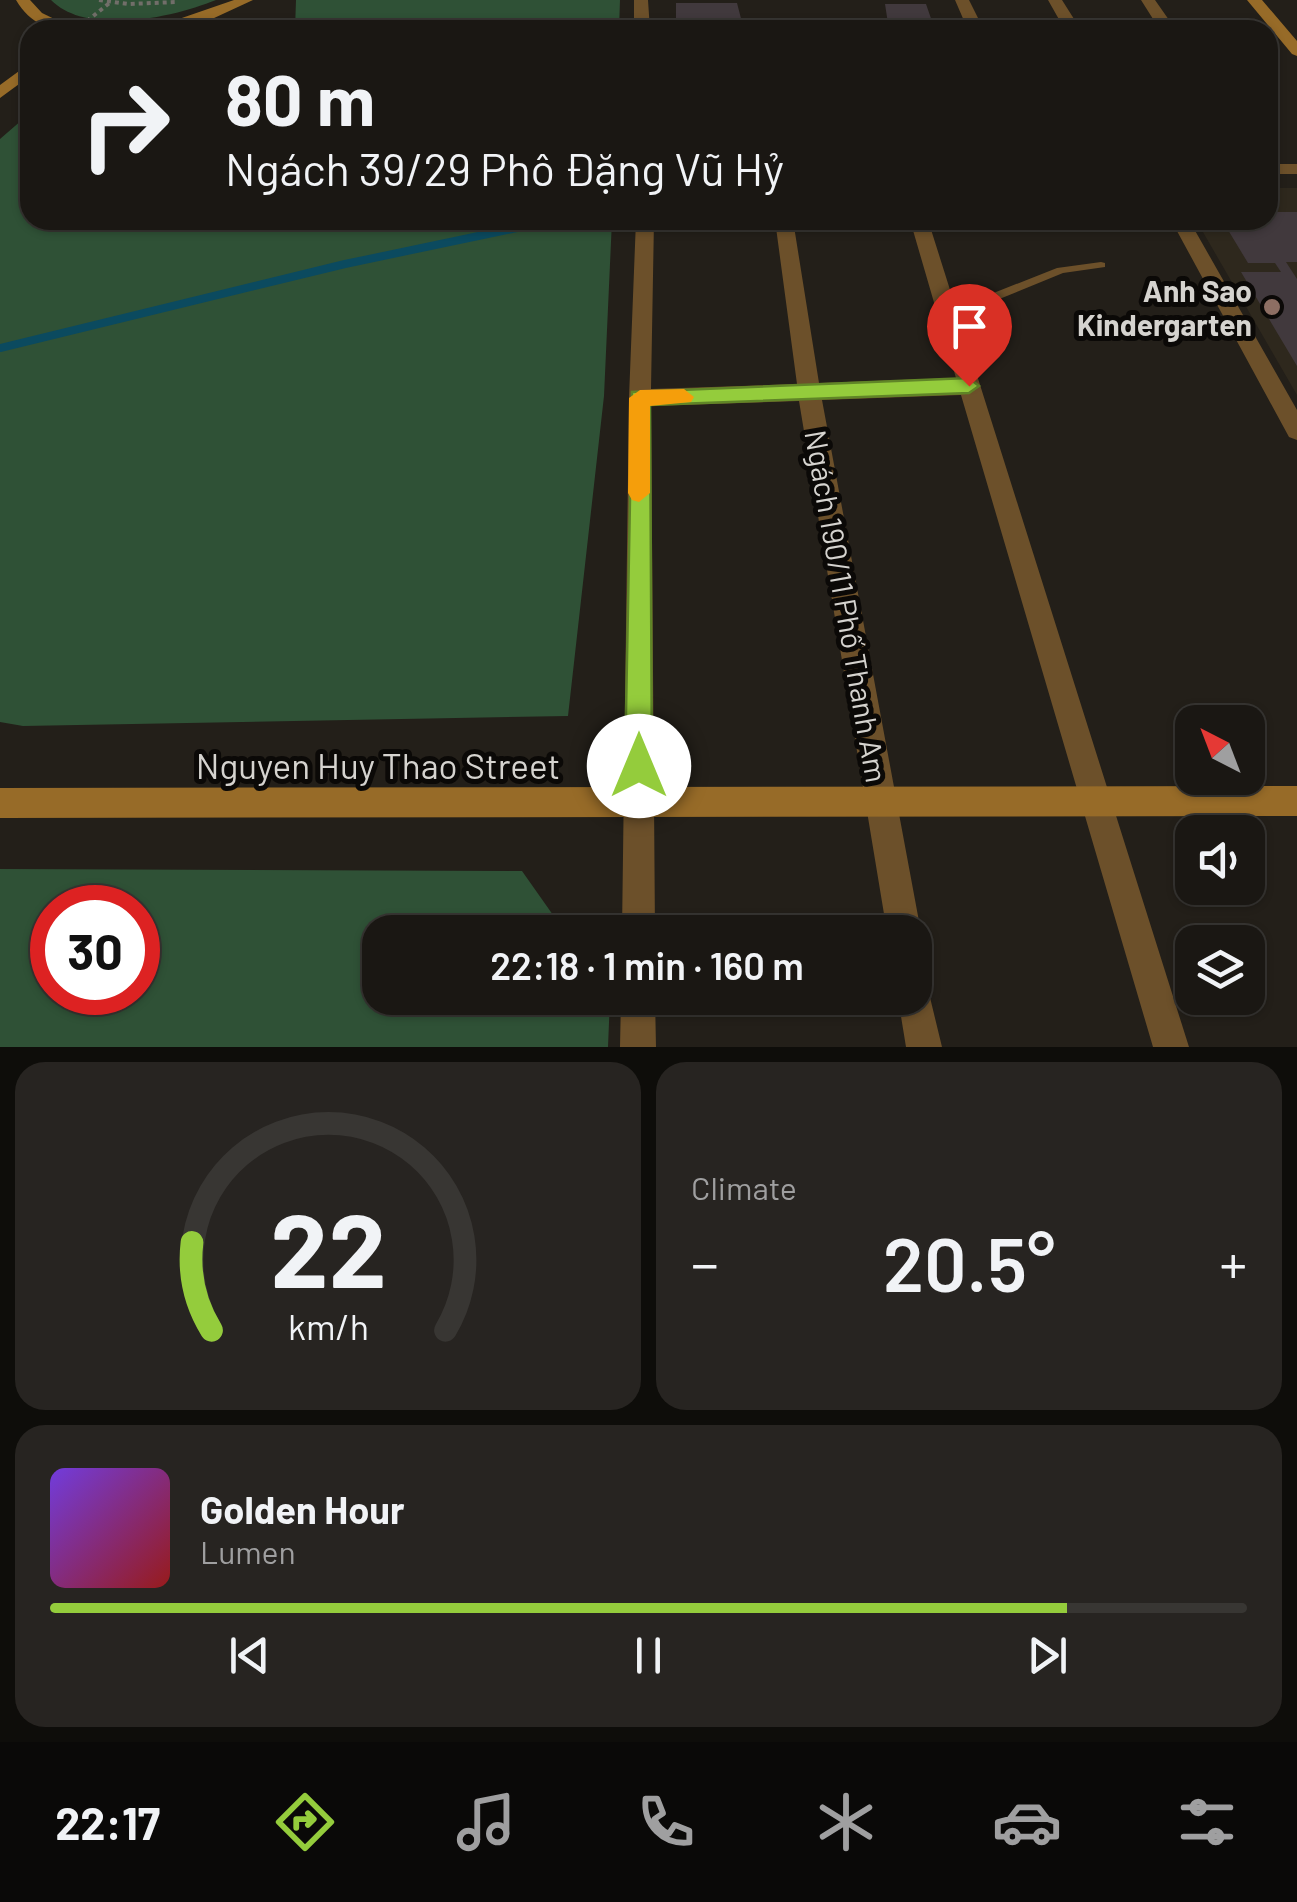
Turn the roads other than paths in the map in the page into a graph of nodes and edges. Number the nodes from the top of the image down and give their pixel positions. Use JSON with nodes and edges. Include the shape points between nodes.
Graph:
{"nodes":[{"id":1,"x":22,"y":0,"type":"edge"},
{"id":2,"x":246,"y":0,"type":"edge"},
{"id":3,"x":1254,"y":0,"type":"edge"},
{"id":4,"x":40,"y":20,"type":"edge"},
{"id":5,"x":199,"y":20,"type":"edge"},
{"id":6,"x":1271,"y":20,"type":"edge"},
{"id":7,"x":1278,"y":28,"type":"edge"},
{"id":8,"x":1297,"y":51,"type":"edge"},
{"id":9,"x":20,"y":76,"type":"edge"},
{"id":10,"x":0,"y":93,"type":"edge"},
{"id":11,"x":645,"y":230,"type":"edge"},
{"id":12,"x":785,"y":230,"type":"edge"},
{"id":13,"x":922,"y":230,"type":"edge"},
{"id":14,"x":1186,"y":230,"type":"edge"},
{"id":15,"x":1101,"y":265,"type":"dead end"},
{"id":16,"x":944,"y":302,"type":"junction"},
{"id":17,"x":969,"y":386,"type":"junction"},
{"id":18,"x":809,"y":392,"type":"junction"},
{"id":19,"x":640,"y":398,"type":"junction"},
{"id":20,"x":1297,"y":431,"type":"edge"},
{"id":21,"x":1297,"y":801,"type":"edge"},
{"id":22,"x":638,"y":802,"type":"junction"},
{"id":23,"x":882,"y":802,"type":"junction"},
{"id":24,"x":1096,"y":802,"type":"junction"},
{"id":25,"x":0,"y":803,"type":"edge"},
{"id":26,"x":638,"y":915,"type":"edge"},
{"id":27,"x":901,"y":915,"type":"edge"},
{"id":28,"x":638,"y":1015,"type":"edge"},
{"id":29,"x":918,"y":1015,"type":"edge"},
{"id":30,"x":638,"y":1047,"type":"edge"},
{"id":31,"x":924,"y":1047,"type":"edge"},
{"id":32,"x":1171,"y":1047,"type":"edge"}],
"edges":[{"from":1,"to":4,"type":"street"},
{"from":2,"to":5,"type":"street"},
{"from":3,"to":6,"type":"street"},
{"from":7,"to":8,"type":"street"},
{"from":9,"to":10,"type":"street"},
{"from":11,"to":19,"type":"street"},
{"from":12,"to":18,"type":"street","name":"Ngách 190/11 Phố Thanh Am"},
{"from":13,"to":16,"type":"street"},
{"from":14,"to":20,"type":"street"},
{"from":15,"to":16,"type":"lane","via":[[1061,270],[992,298]]},
{"from":16,"to":17,"type":"street"},
{"from":17,"to":18,"type":"street"},
{"from":17,"to":24,"type":"street"},
{"from":18,"to":19,"type":"street"},
{"from":18,"to":23,"type":"street","name":"Ngách 190/11 Phố Thanh Am"},
{"from":19,"to":22,"type":"street"},
{"from":21,"to":24,"type":"street","name":"Nguyen Huy Thao Street"},
{"from":22,"to":23,"type":"street","name":"Nguyen Huy Thao Street"},
{"from":22,"to":25,"type":"street","name":"Nguyen Huy Thao Street"},
{"from":22,"to":26,"type":"street"},
{"from":23,"to":24,"type":"street","name":"Nguyen Huy Thao Street"},
{"from":23,"to":27,"type":"street","name":"Ngách 190/11 Phố Thanh Am"},
{"from":24,"to":32,"type":"street"},
{"from":28,"to":30,"type":"street"},
{"from":29,"to":31,"type":"street"}]}
